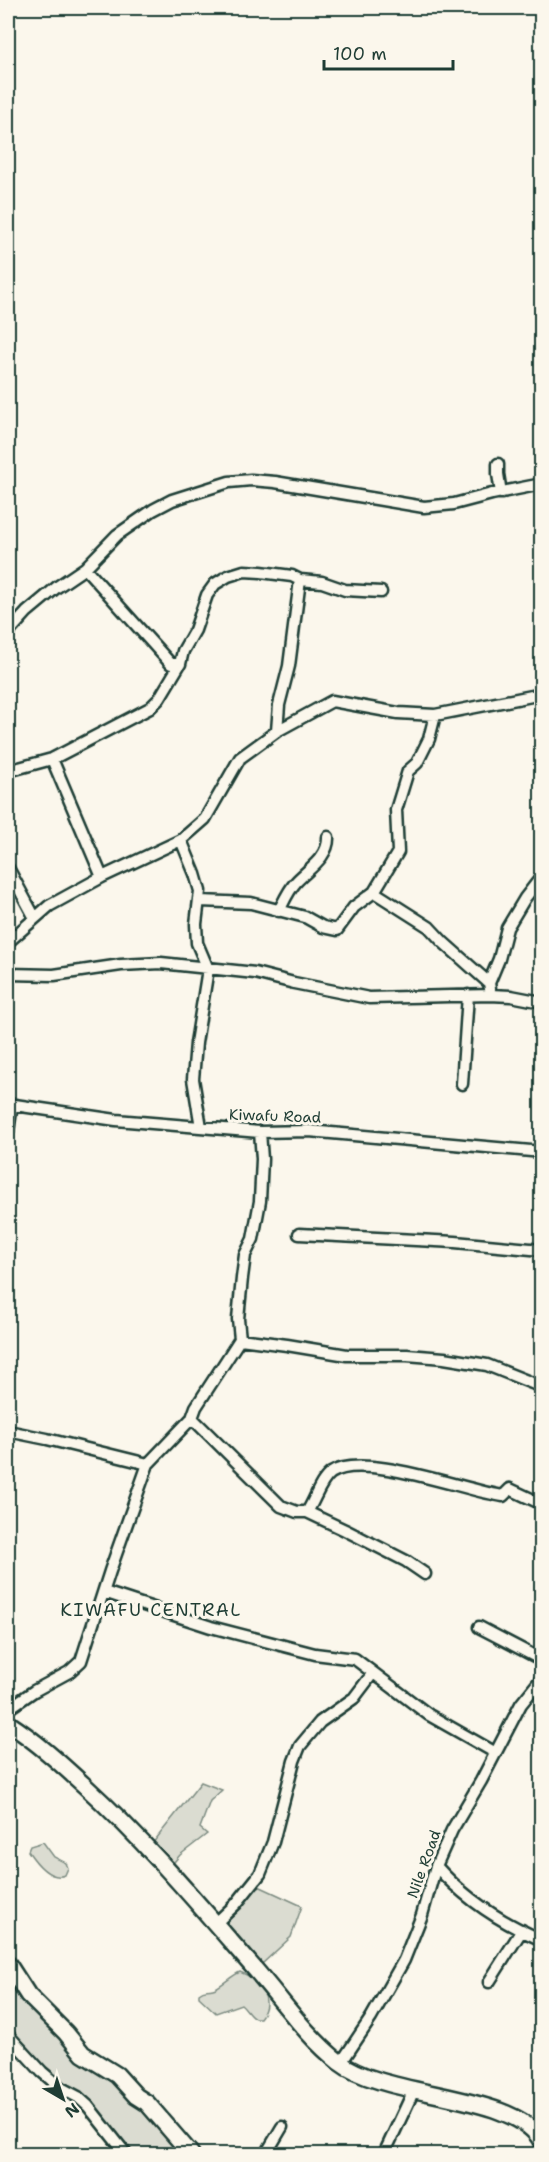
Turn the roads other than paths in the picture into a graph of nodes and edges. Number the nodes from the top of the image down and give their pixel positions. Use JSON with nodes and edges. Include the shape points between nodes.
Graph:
{"nodes":[{"id":1,"x":498,"y":464,"type":"dead end"},
{"id":2,"x":542,"y":484,"type":"edge"},
{"id":3,"x":501,"y":493,"type":"junction"},
{"id":4,"x":85,"y":568,"type":"junction"},
{"id":5,"x":300,"y":580,"type":"junction"},
{"id":6,"x":381,"y":592,"type":"dead end"},
{"id":7,"x":8,"y":633,"type":"edge"},
{"id":8,"x":180,"y":664,"type":"junction"},
{"id":9,"x":542,"y":694,"type":"edge"},
{"id":10,"x":435,"y":715,"type":"junction"},
{"id":11,"x":277,"y":731,"type":"junction"},
{"id":12,"x":52,"y":759,"type":"junction"},
{"id":13,"x":8,"y":771,"type":"edge"},
{"id":14,"x":328,"y":837,"type":"dead end"},
{"id":15,"x":181,"y":840,"type":"junction"},
{"id":16,"x":8,"y":868,"type":"edge"},
{"id":17,"x":542,"y":876,"type":"edge"},
{"id":18,"x":102,"y":877,"type":"junction"},
{"id":19,"x":374,"y":892,"type":"junction"},
{"id":20,"x":200,"y":901,"type":"junction"},
{"id":21,"x":279,"y":911,"type":"junction"},
{"id":22,"x":35,"y":918,"type":"junction"},
{"id":23,"x":8,"y":942,"type":"edge"},
{"id":24,"x":208,"y":969,"type":"junction"},
{"id":25,"x":8,"y":974,"type":"edge"},
{"id":26,"x":489,"y":983,"type":"junction"},
{"id":27,"x":468,"y":995,"type":"junction"},
{"id":28,"x":490,"y":995,"type":"junction"},
{"id":29,"x":542,"y":1002,"type":"edge"},
{"id":30,"x":462,"y":1084,"type":"dead end"},
{"id":31,"x":10,"y":1105,"type":"edge"},
{"id":32,"x":201,"y":1127,"type":"junction"},
{"id":33,"x":8,"y":1132,"type":"edge"},
{"id":34,"x":260,"y":1132,"type":"junction"},
{"id":35,"x":542,"y":1152,"type":"edge"},
{"id":36,"x":299,"y":1234,"type":"dead end"},
{"id":37,"x":542,"y":1250,"type":"edge"},
{"id":38,"x":240,"y":1339,"type":"junction"},
{"id":39,"x":542,"y":1387,"type":"edge"},
{"id":40,"x":192,"y":1418,"type":"junction"},
{"id":41,"x":8,"y":1431,"type":"edge"},
{"id":42,"x":148,"y":1464,"type":"junction"},
{"id":43,"x":542,"y":1504,"type":"edge"},
{"id":44,"x":307,"y":1512,"type":"junction"},
{"id":45,"x":424,"y":1574,"type":"dead end"},
{"id":46,"x":104,"y":1592,"type":"junction"},
{"id":47,"x":479,"y":1627,"type":"dead end"},
{"id":48,"x":542,"y":1659,"type":"edge"},
{"id":49,"x":373,"y":1673,"type":"junction"},
{"id":50,"x":542,"y":1678,"type":"edge"},
{"id":51,"x":8,"y":1709,"type":"edge"},
{"id":52,"x":8,"y":1723,"type":"edge"},
{"id":53,"x":496,"y":1753,"type":"junction"},
{"id":54,"x":436,"y":1866,"type":"junction"},
{"id":55,"x":215,"y":1924,"type":"junction"},
{"id":56,"x":522,"y":1930,"type":"junction"},
{"id":57,"x":542,"y":1940,"type":"edge"},
{"id":58,"x":8,"y":1964,"type":"edge"},
{"id":59,"x":489,"y":1982,"type":"dead end"},
{"id":60,"x":8,"y":2035,"type":"edge"},
{"id":61,"x":341,"y":2063,"type":"junction"},
{"id":62,"x":414,"y":2090,"type":"junction"},
{"id":63,"x":282,"y":2127,"type":"dead end"},
{"id":64,"x":542,"y":2142,"type":"edge"},
{"id":65,"x":126,"y":2154,"type":"edge"},
{"id":66,"x":191,"y":2154,"type":"edge"},
{"id":67,"x":266,"y":2154,"type":"edge"},
{"id":68,"x":384,"y":2154,"type":"edge"}],
"edges":[{"from":1,"to":3,"type":"street"},
{"from":2,"to":3,"type":"street"},
{"from":3,"to":4,"type":"street","via":[[424,507],[285,483],[239,480],[172,500],[153,510],[117,535]]},
{"from":4,"to":7,"type":"street","via":[[27,612]]},
{"from":4,"to":8,"type":"street","via":[[171,664]]},
{"from":5,"to":6,"type":"street","via":[[345,590]]},
{"from":5,"to":8,"type":"street","via":[[243,572],[215,584]]},
{"from":5,"to":11,"type":"street"},
{"from":8,"to":12,"type":"street","via":[[150,708]]},
{"from":9,"to":10,"type":"street"},
{"from":10,"to":11,"type":"street","via":[[398,713],[332,701]]},
{"from":10,"to":19,"type":"street","via":[[429,739],[408,771],[396,810],[398,852]]},
{"from":11,"to":15,"type":"street","via":[[240,758],[205,819]]},
{"from":12,"to":13,"type":"street"},
{"from":12,"to":18,"type":"street"},
{"from":14,"to":21,"type":"street","via":[[325,852],[294,884]]},
{"from":15,"to":18,"type":"street"},
{"from":15,"to":20,"type":"street","via":[[195,874]]},
{"from":16,"to":22,"type":"street"},
{"from":17,"to":26,"type":"street","via":[[507,928]]},
{"from":18,"to":22,"type":"street"},
{"from":19,"to":21,"type":"street","via":[[354,906],[337,930]]},
{"from":19,"to":26,"type":"street","via":[[429,927]]},
{"from":20,"to":21,"type":"street","via":[[250,903]]},
{"from":20,"to":24,"type":"street","via":[[197,943]]},
{"from":22,"to":23,"type":"street"},
{"from":24,"to":25,"type":"street","via":[[161,963],[54,975]]},
{"from":24,"to":27,"type":"street","via":[[255,973],[369,998]]},
{"from":24,"to":32,"type":"street","via":[[194,1079]]},
{"from":26,"to":28,"type":"street"},
{"from":27,"to":28,"type":"street"},
{"from":27,"to":30,"type":"street"},
{"from":28,"to":29,"type":"street"},
{"from":31,"to":32,"type":"street","name":"Kiwafu Road"},
{"from":31,"to":33,"type":"street"},
{"from":32,"to":34,"type":"street","name":"Kiwafu Road"},
{"from":34,"to":35,"type":"street","name":"Kiwafu Road","via":[[309,1131]]},
{"from":34,"to":38,"type":"street","via":[[260,1201],[242,1278]]},
{"from":36,"to":37,"type":"street"},
{"from":38,"to":39,"type":"street","via":[[347,1355],[407,1355],[487,1365]]},
{"from":38,"to":40,"type":"street"},
{"from":40,"to":42,"type":"street"},
{"from":40,"to":44,"type":"street","via":[[281,1506]]},
{"from":41,"to":42,"type":"street"},
{"from":42,"to":46,"type":"street"},
{"from":43,"to":44,"type":"street","via":[[510,1489],[503,1496],[493,1495],[394,1470],[346,1467],[327,1477]]},
{"from":44,"to":45,"type":"street","via":[[406,1561]]},
{"from":46,"to":49,"type":"street","via":[[220,1629],[315,1654],[355,1659]]},
{"from":46,"to":51,"type":"street","via":[[77,1667]]},
{"from":47,"to":48,"type":"street"},
{"from":49,"to":53,"type":"street","via":[[429,1715]]},
{"from":49,"to":55,"type":"street","via":[[354,1698],[320,1722],[300,1746],[260,1874]]},
{"from":50,"to":53,"type":"street","name":"Nile Road","via":[[521,1704]]},
{"from":52,"to":55,"type":"street","via":[[108,1806]]},
{"from":53,"to":54,"type":"street","name":"Nile Road"},
{"from":54,"to":56,"type":"street","via":[[487,1912]]},
{"from":54,"to":61,"type":"street","name":"Nile Road","via":[[423,1915],[404,1960]]},
{"from":55,"to":61,"type":"street","via":[[303,2027]]},
{"from":56,"to":57,"type":"street"},
{"from":56,"to":59,"type":"street"},
{"from":58,"to":66,"type":"street","via":[[28,1995],[83,2054],[117,2075]]},
{"from":60,"to":65,"type":"street","via":[[42,2072],[88,2106]]},
{"from":61,"to":62,"type":"street","via":[[365,2076]]},
{"from":62,"to":64,"type":"street","via":[[504,2113],[524,2122]]},
{"from":62,"to":68,"type":"street"},
{"from":63,"to":67,"type":"street"}]}
